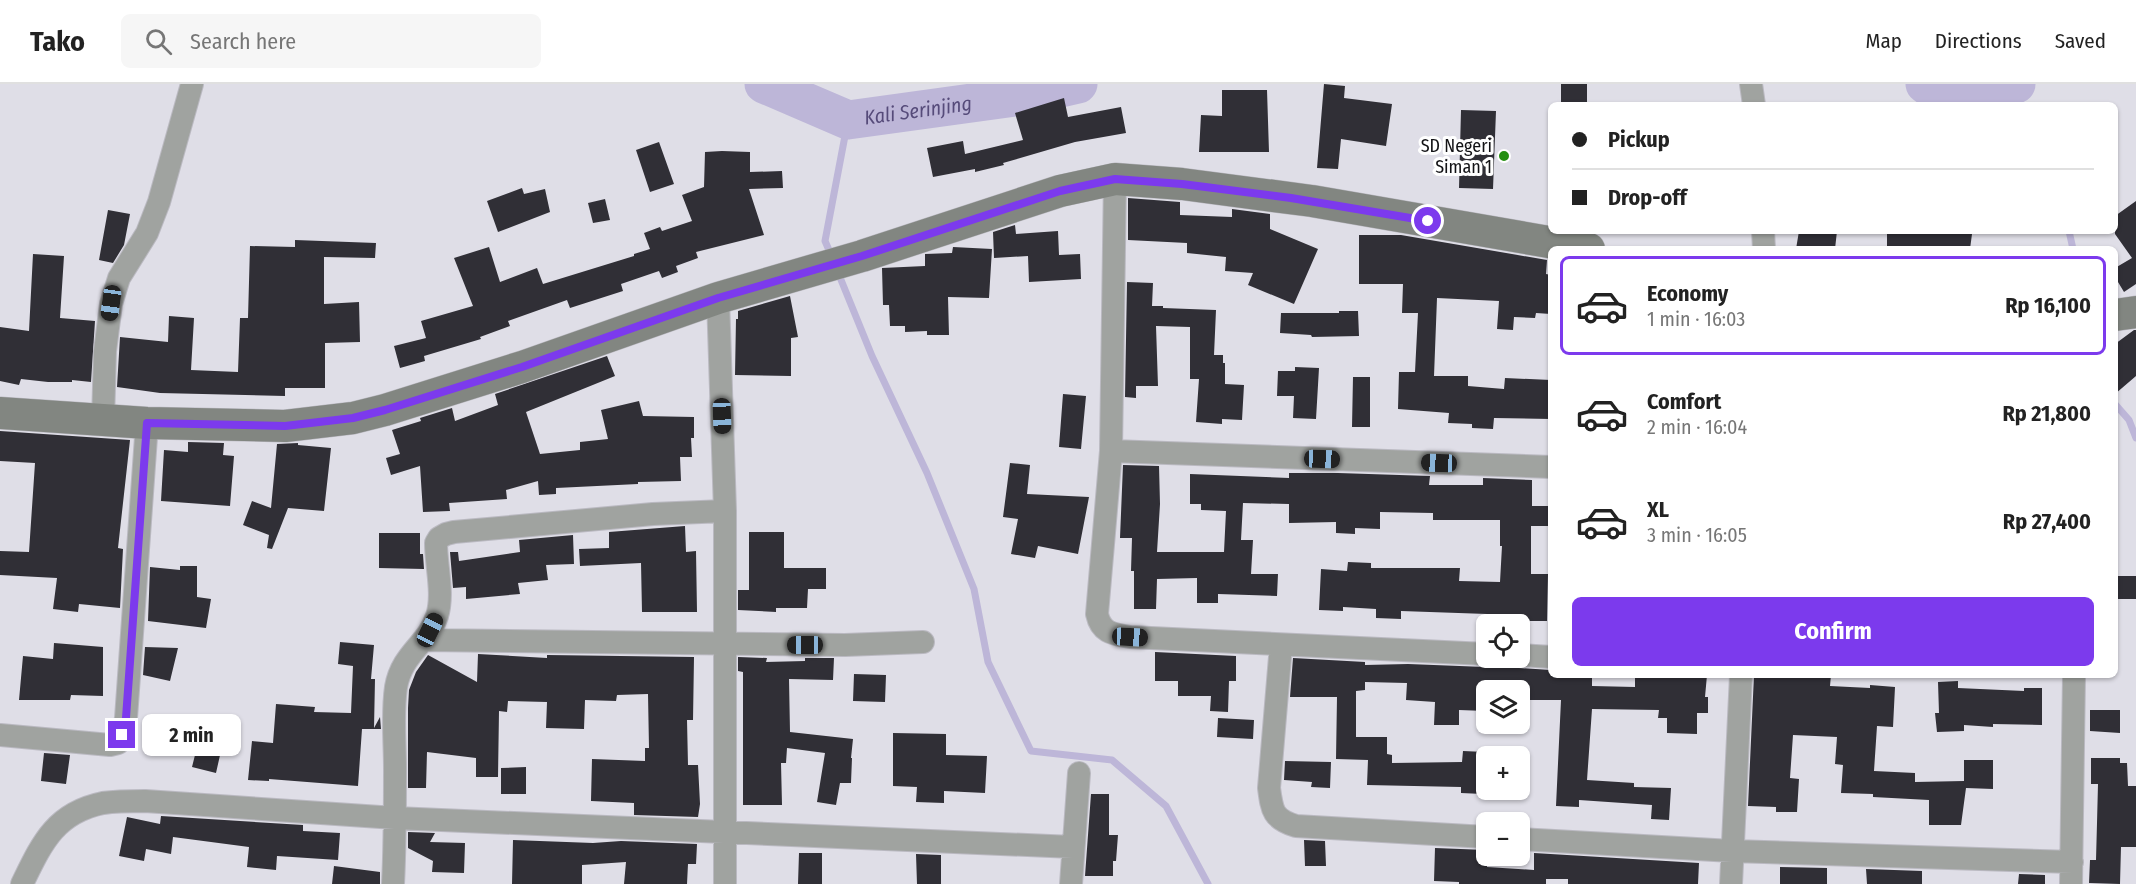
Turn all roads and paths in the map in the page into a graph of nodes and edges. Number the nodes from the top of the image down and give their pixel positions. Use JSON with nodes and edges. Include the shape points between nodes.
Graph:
{"nodes":[{"id":1,"x":192,"y":84,"type":"edge"},
{"id":2,"x":1751,"y":84,"type":"edge"},
{"id":3,"x":1754,"y":102,"type":"edge"},
{"id":4,"x":1115,"y":179,"type":"junction"},
{"id":5,"x":1572,"y":246,"type":"edge"},
{"id":6,"x":718,"y":298,"type":"junction"},
{"id":7,"x":2136,"y":312,"type":"edge"},
{"id":8,"x":2118,"y":315,"type":"edge"},
{"id":9,"x":0,"y":413,"type":"edge"},
{"id":10,"x":104,"y":421,"type":"junction"},
{"id":11,"x":147,"y":423,"type":"junction"},
{"id":12,"x":1111,"y":451,"type":"junction"},
{"id":13,"x":1548,"y":467,"type":"edge"},
{"id":14,"x":725,"y":510,"type":"junction"},
{"id":15,"x":423,"y":640,"type":"junction"},
{"id":16,"x":923,"y":642,"type":"dead end"},
{"id":17,"x":724,"y":645,"type":"junction"},
{"id":18,"x":1281,"y":645,"type":"junction"},
{"id":19,"x":1476,"y":654,"type":"edge"},
{"id":20,"x":1530,"y":656,"type":"edge"},
{"id":21,"x":1548,"y":657,"type":"edge"},
{"id":22,"x":1741,"y":678,"type":"edge"},
{"id":23,"x":2074,"y":678,"type":"edge"},
{"id":24,"x":0,"y":735,"type":"edge"},
{"id":25,"x":1079,"y":772,"type":"dead end"},
{"id":26,"x":395,"y":818,"type":"junction"},
{"id":27,"x":726,"y":831,"type":"junction"},
{"id":28,"x":1476,"y":836,"type":"edge"},
{"id":29,"x":1530,"y":840,"type":"edge"},
{"id":30,"x":1073,"y":847,"type":"junction"},
{"id":31,"x":1732,"y":851,"type":"junction"},
{"id":32,"x":2071,"y":873,"type":"edge"},
{"id":33,"x":22,"y":884,"type":"edge"},
{"id":34,"x":393,"y":884,"type":"edge"},
{"id":35,"x":725,"y":884,"type":"edge"},
{"id":36,"x":1071,"y":884,"type":"edge"},
{"id":37,"x":1731,"y":884,"type":"edge"}],
"edges":[{"from":1,"to":10,"type":"street","via":[[159,202],[147,233],[119,278],[111,303],[105,351]]},
{"from":2,"to":3,"type":"street"},
{"from":4,"to":5,"type":"main road","via":[[1312,201]]},
{"from":4,"to":6,"type":"main road","via":[[1060,191]]},
{"from":4,"to":12,"type":"street"},
{"from":6,"to":11,"type":"main road","via":[[522,367],[353,418],[285,426]]},
{"from":6,"to":14,"type":"street"},
{"from":7,"to":8,"type":"main road"},
{"from":9,"to":10,"type":"main road"},
{"from":10,"to":11,"type":"main road"},
{"from":11,"to":24,"type":"street","via":[[122,735],[118,743],[110,745]]},
{"from":12,"to":13,"type":"street"},
{"from":12,"to":18,"type":"street","via":[[1097,614],[1103,629],[1130,637]]},
{"from":14,"to":15,"type":"street","via":[[446,534],[436,543],[437,615]]},
{"from":14,"to":17,"type":"street"},
{"from":15,"to":17,"type":"street"},
{"from":15,"to":26,"type":"street","via":[[402,667],[396,687]]},
{"from":16,"to":17,"type":"street"},
{"from":17,"to":27,"type":"street"},
{"from":18,"to":19,"type":"street"},
{"from":18,"to":28,"type":"street","via":[[1269,788],[1276,816],[1296,826]]},
{"from":20,"to":21,"type":"street"},
{"from":22,"to":31,"type":"street"},
{"from":23,"to":32,"type":"street"},
{"from":25,"to":30,"type":"street"},
{"from":26,"to":27,"type":"street"},
{"from":26,"to":33,"type":"street","via":[[145,801],[105,803],[76,811],[53,828]]},
{"from":26,"to":34,"type":"street"},
{"from":27,"to":30,"type":"street"},
{"from":27,"to":35,"type":"street"},
{"from":29,"to":31,"type":"street"},
{"from":30,"to":36,"type":"street"},
{"from":31,"to":32,"type":"street"},
{"from":31,"to":37,"type":"street"}]}
